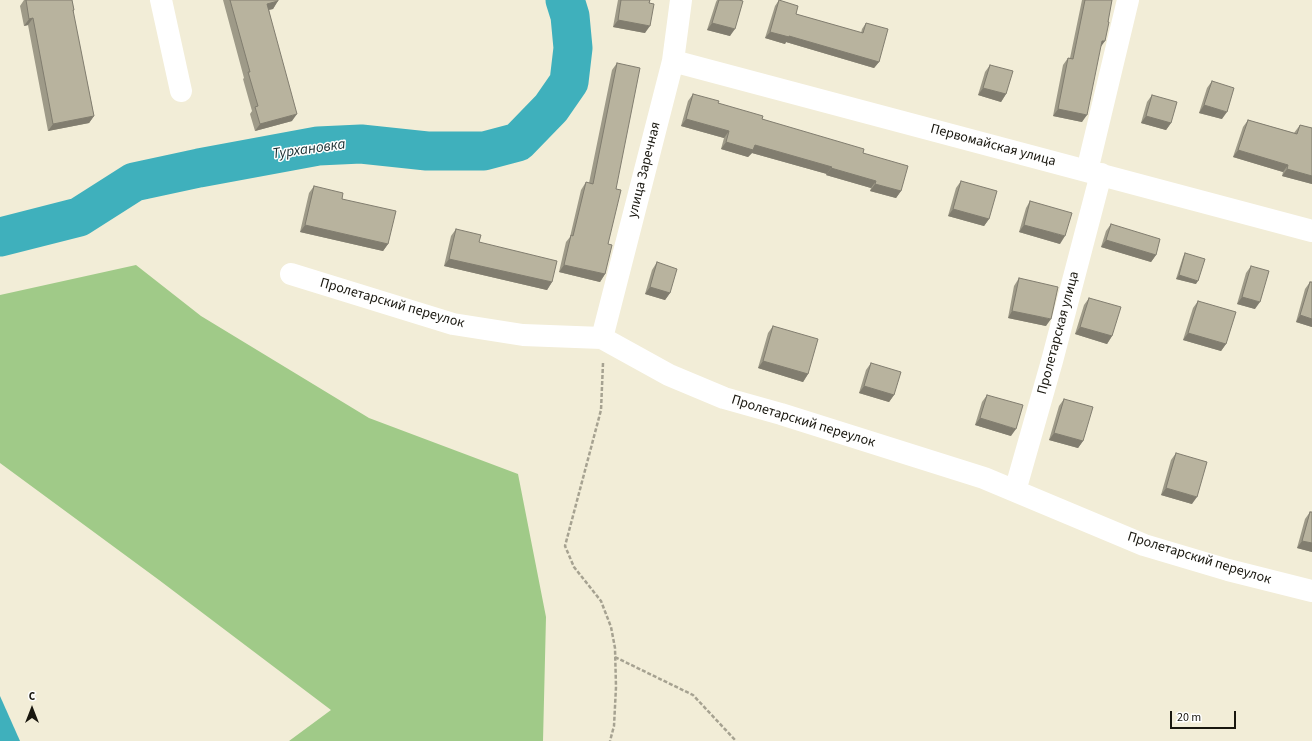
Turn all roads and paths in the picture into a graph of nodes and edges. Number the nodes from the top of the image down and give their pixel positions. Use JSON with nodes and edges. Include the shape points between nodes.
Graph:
{"nodes":[{"id":1,"x":161,"y":0,"type":"edge"},
{"id":2,"x":682,"y":0,"type":"edge"},
{"id":3,"x":1128,"y":0,"type":"edge"},
{"id":4,"x":674,"y":61,"type":"junction"},
{"id":5,"x":181,"y":91,"type":"dead end"},
{"id":6,"x":1094,"y":172,"type":"junction"},
{"id":7,"x":1312,"y":231,"type":"edge"},
{"id":8,"x":291,"y":274,"type":"dead end"},
{"id":9,"x":602,"y":338,"type":"junction"},
{"id":10,"x":1015,"y":491,"type":"junction"},
{"id":11,"x":1312,"y":591,"type":"edge"},
{"id":12,"x":615,"y":657,"type":"junction"},
{"id":13,"x":610,"y":741,"type":"edge"},
{"id":14,"x":736,"y":741,"type":"edge"}],
"edges":[{"from":1,"to":5,"type":"street"},
{"from":2,"to":4,"type":"street","name":"улица Заречная"},
{"from":3,"to":6,"type":"street","name":"Пролетарская улица"},
{"from":4,"to":6,"type":"street","name":"Первомайская улица"},
{"from":4,"to":9,"type":"street","name":"улица Заречная"},
{"from":6,"to":7,"type":"street","name":"Первомайская улица"},
{"from":6,"to":10,"type":"street","name":"Пролетарская улица","via":[[1052,361]]},
{"from":8,"to":9,"type":"street","name":"Пролетарский переулок","via":[[453,324],[523,335]]},
{"from":9,"to":10,"type":"street","name":"Пролетарский переулок","via":[[669,375],[724,398],[984,478]]},
{"from":9,"to":12,"type":"path","via":[[601,410],[566,546],[574,567],[601,601],[611,627]]},
{"from":10,"to":11,"type":"street","name":"Пролетарский переулок","via":[[1144,545]]},
{"from":12,"to":13,"type":"path","via":[[614,726]]},
{"from":12,"to":14,"type":"path","via":[[693,695]]}]}
